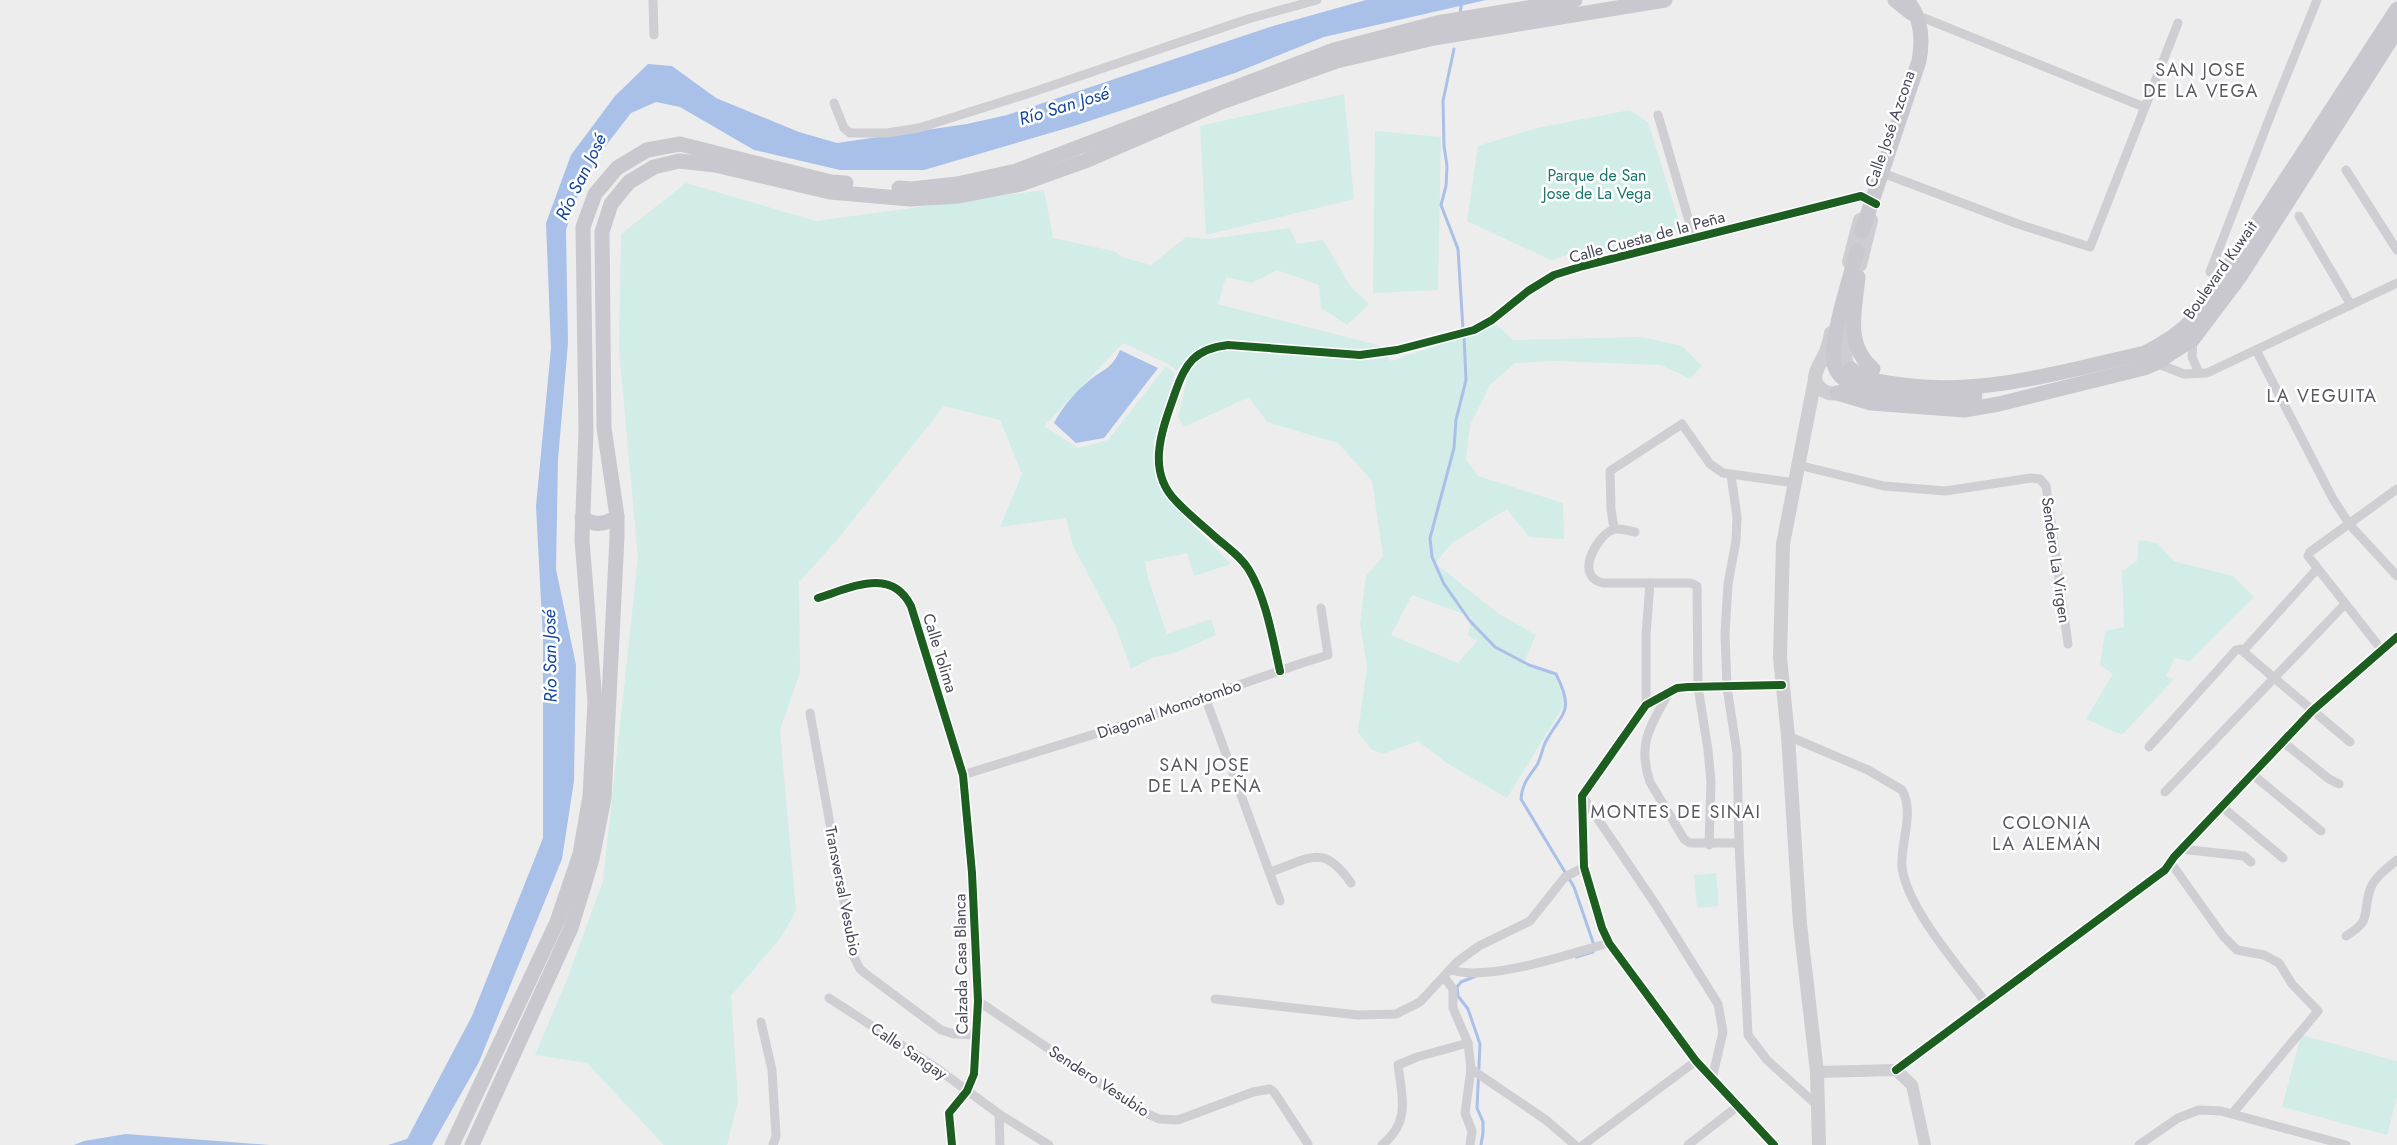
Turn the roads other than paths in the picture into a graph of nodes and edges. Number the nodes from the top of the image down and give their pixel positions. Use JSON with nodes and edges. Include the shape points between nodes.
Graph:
{"nodes":[{"id":1,"x":653,"y":0,"type":"edge"},
{"id":2,"x":1317,"y":0,"type":"edge"},
{"id":3,"x":1575,"y":0,"type":"edge"},
{"id":4,"x":1665,"y":0,"type":"edge"},
{"id":5,"x":1895,"y":0,"type":"edge"},
{"id":6,"x":2317,"y":0,"type":"edge"},
{"id":7,"x":1635,"y":3,"type":"edge"},
{"id":8,"x":1913,"y":7,"type":"edge"},
{"id":9,"x":2397,"y":9,"type":"edge"},
{"id":10,"x":2178,"y":23,"type":"dead end"},
{"id":11,"x":2397,"y":30,"type":"edge"},
{"id":12,"x":654,"y":35,"type":"dead end"},
{"id":13,"x":834,"y":103,"type":"dead end"},
{"id":14,"x":2144,"y":107,"type":"junction"},
{"id":15,"x":1658,"y":115,"type":"dead end"},
{"id":16,"x":2346,"y":170,"type":"dead end"},
{"id":17,"x":1885,"y":174,"type":"junction"},
{"id":18,"x":1871,"y":201,"type":"junction"},
{"id":19,"x":2299,"y":216,"type":"dead end"},
{"id":20,"x":1862,"y":231,"type":"junction"},
{"id":21,"x":1694,"y":238,"type":"junction"},
{"id":22,"x":2397,"y":250,"type":"edge"},
{"id":23,"x":2210,"y":272,"type":"dead end"},
{"id":24,"x":2397,"y":283,"type":"edge"},
{"id":25,"x":2351,"y":305,"type":"junction"},
{"id":26,"x":2193,"y":339,"type":"junction"},
{"id":27,"x":2256,"y":350,"type":"junction"},
{"id":28,"x":1822,"y":361,"type":"junction"},
{"id":29,"x":2156,"y":363,"type":"junction"},
{"id":30,"x":1848,"y":365,"type":"junction"},
{"id":31,"x":2199,"y":373,"type":"junction"},
{"id":32,"x":1815,"y":379,"type":"junction"},
{"id":33,"x":1969,"y":392,"type":"junction"},
{"id":34,"x":1836,"y":393,"type":"junction"},
{"id":35,"x":2042,"y":393,"type":"junction"},
{"id":36,"x":1810,"y":408,"type":"junction"},
{"id":37,"x":1798,"y":465,"type":"junction"},
{"id":38,"x":1731,"y":475,"type":"junction"},
{"id":39,"x":1795,"y":483,"type":"junction"},
{"id":40,"x":2397,"y":489,"type":"edge"},
{"id":41,"x":617,"y":516,"type":"junction"},
{"id":42,"x":582,"y":518,"type":"junction"},
{"id":43,"x":2350,"y":525,"type":"junction"},
{"id":44,"x":1614,"y":528,"type":"junction"},
{"id":45,"x":1635,"y":532,"type":"dead end"},
{"id":46,"x":617,"y":537,"type":"junction"},
{"id":47,"x":582,"y":540,"type":"junction"},
{"id":48,"x":2316,"y":569,"type":"junction"},
{"id":49,"x":2397,"y":576,"type":"edge"},
{"id":50,"x":1650,"y":583,"type":"junction"},
{"id":51,"x":818,"y":598,"type":"dead end"},
{"id":52,"x":2345,"y":604,"type":"junction"},
{"id":53,"x":1321,"y":608,"type":"dead end"},
{"id":54,"x":2397,"y":637,"type":"edge"},
{"id":55,"x":2067,"y":644,"type":"dead end"},
{"id":56,"x":2381,"y":649,"type":"junction"},
{"id":57,"x":2244,"y":650,"type":"junction"},
{"id":58,"x":1280,"y":671,"type":"junction"},
{"id":59,"x":2275,"y":678,"type":"junction"},
{"id":60,"x":1782,"y":684,"type":"junction"},
{"id":61,"x":1698,"y":687,"type":"junction"},
{"id":62,"x":1727,"y":687,"type":"junction"},
{"id":63,"x":1669,"y":692,"type":"junction"},
{"id":64,"x":1205,"y":697,"type":"junction"},
{"id":65,"x":1646,"y":705,"type":"junction"},
{"id":66,"x":2312,"y":711,"type":"junction"},
{"id":67,"x":810,"y":713,"type":"dead end"},
{"id":68,"x":1788,"y":736,"type":"junction"},
{"id":69,"x":2283,"y":741,"type":"junction"},
{"id":70,"x":2350,"y":742,"type":"dead end"},
{"id":71,"x":2150,"y":747,"type":"dead end"},
{"id":72,"x":2252,"y":774,"type":"junction"},
{"id":73,"x":963,"y":775,"type":"junction"},
{"id":74,"x":2339,"y":784,"type":"dead end"},
{"id":75,"x":2165,"y":792,"type":"dead end"},
{"id":76,"x":1582,"y":796,"type":"junction"},
{"id":77,"x":2221,"y":806,"type":"junction"},
{"id":78,"x":2322,"y":831,"type":"dead end"},
{"id":79,"x":1739,"y":843,"type":"junction"},
{"id":80,"x":1709,"y":845,"type":"junction"},
{"id":81,"x":2181,"y":849,"type":"junction"},
{"id":82,"x":2283,"y":858,"type":"dead end"},
{"id":83,"x":2397,"y":860,"type":"edge"},
{"id":84,"x":2251,"y":862,"type":"dead end"},
{"id":85,"x":2171,"y":863,"type":"junction"},
{"id":86,"x":1583,"y":868,"type":"junction"},
{"id":87,"x":1269,"y":872,"type":"junction"},
{"id":88,"x":1351,"y":883,"type":"dead end"},
{"id":89,"x":1280,"y":901,"type":"dead end"},
{"id":90,"x":2346,"y":936,"type":"dead end"},
{"id":91,"x":1609,"y":944,"type":"junction"},
{"id":92,"x":1448,"y":973,"type":"junction"},
{"id":93,"x":829,"y":998,"type":"dead end"},
{"id":94,"x":1215,"y":999,"type":"dead end"},
{"id":95,"x":978,"y":1001,"type":"junction"},
{"id":96,"x":1986,"y":1004,"type":"junction"},
{"id":97,"x":761,"y":1022,"type":"dead end"},
{"id":98,"x":976,"y":1035,"type":"junction"},
{"id":99,"x":1468,"y":1043,"type":"junction"},
{"id":100,"x":1696,"y":1061,"type":"junction"},
{"id":101,"x":1471,"y":1069,"type":"junction"},
{"id":102,"x":1896,"y":1070,"type":"junction"},
{"id":103,"x":1817,"y":1071,"type":"junction"},
{"id":104,"x":1712,"y":1079,"type":"junction"},
{"id":105,"x":967,"y":1091,"type":"junction"},
{"id":106,"x":1738,"y":1106,"type":"junction"},
{"id":107,"x":1819,"y":1107,"type":"junction"},
{"id":108,"x":999,"y":1114,"type":"junction"},
{"id":109,"x":2232,"y":1114,"type":"junction"},
{"id":110,"x":1308,"y":1144,"type":"edge"},
{"id":111,"x":452,"y":1145,"type":"edge"},
{"id":112,"x":472,"y":1145,"type":"edge"},
{"id":113,"x":773,"y":1145,"type":"edge"},
{"id":114,"x":952,"y":1145,"type":"edge"},
{"id":115,"x":1000,"y":1145,"type":"edge"},
{"id":116,"x":1049,"y":1145,"type":"edge"},
{"id":117,"x":1382,"y":1145,"type":"edge"},
{"id":118,"x":1470,"y":1145,"type":"edge"},
{"id":119,"x":1575,"y":1145,"type":"edge"},
{"id":120,"x":1583,"y":1145,"type":"edge"},
{"id":121,"x":1688,"y":1145,"type":"edge"},
{"id":122,"x":1774,"y":1145,"type":"edge"},
{"id":123,"x":1819,"y":1145,"type":"edge"},
{"id":124,"x":1925,"y":1145,"type":"edge"},
{"id":125,"x":2139,"y":1145,"type":"edge"},
{"id":126,"x":2346,"y":1145,"type":"edge"}],
"edges":[{"from":1,"to":12,"type":"street"},
{"from":2,"to":13,"type":"street","via":[[919,128],[850,133]]},
{"from":3,"to":42,"type":"main road","via":[[1437,23],[1334,50],[1016,171],[957,184],[911,189],[831,182],[680,144],[646,150],[617,168],[602,185],[584,226],[586,430]]},
{"from":4,"to":7,"type":"main road"},
{"from":5,"to":8,"type":"main road"},
{"from":6,"to":23,"type":"street"},
{"from":7,"to":41,"type":"main road","via":[[1434,38],[1337,61],[1219,103],[1085,161],[1031,180],[958,196],[910,199],[830,192],[715,165],[679,161],[654,167],[629,182],[611,204],[602,232],[604,428]]},
{"from":8,"to":14,"type":"street"},
{"from":8,"to":17,"type":"main road","name":"Calle José Azcona","via":[[1928,43]]},
{"from":8,"to":18,"type":"main road","name":"Calle José Azcona","via":[[1914,60]]},
{"from":8,"to":20,"type":"main road","bridge":true,"via":[[1922,46]]},
{"from":9,"to":33,"type":"main road","name":"Boulevard Kuwait","via":[[2225,275],[2184,330],[2145,353]]},
{"from":10,"to":14,"type":"street"},
{"from":11,"to":26,"type":"main road","name":"Boulevard Kuwait","via":[[2239,278]]},
{"from":14,"to":17,"type":"street","via":[[2090,247]]},
{"from":15,"to":21,"type":"street"},
{"from":16,"to":22,"type":"street"},
{"from":17,"to":18,"type":"main road","name":"Calle José Azcona"},
{"from":18,"to":21,"type":"street","name":"Calle Cuesta de la Peña","via":[[1861,196]]},
{"from":18,"to":28,"type":"main road","name":"Calle José Azcona"},
{"from":18,"to":30,"type":"main road","name":"Calle José Azcona","via":[[1852,297],[1845,351]]},
{"from":19,"to":25,"type":"street"},
{"from":20,"to":33,"type":"main road","bridge":true,"via":[[1854,316],[1854,341],[1860,355],[1882,373]]},
{"from":20,"to":33,"type":"main road","bridge":true,"via":[[1833,345],[1834,366],[1847,382],[1865,388],[1924,396]]},
{"from":21,"to":58,"type":"street","name":"Calle Cuesta de la Peña","via":[[1554,275],[1492,320],[1470,331],[1397,350],[1360,355],[1228,345],[1197,354],[1180,380],[1159,445],[1158,462],[1174,500],[1249,569]]},
{"from":24,"to":25,"type":"street"},
{"from":25,"to":27,"type":"street"},
{"from":26,"to":29,"type":"main road","name":"Boulevard Kuwait"},
{"from":26,"to":31,"type":"street","via":[[2192,357]]},
{"from":27,"to":31,"type":"street"},
{"from":27,"to":43,"type":"street"},
{"from":28,"to":30,"type":"main road","via":[[1831,357]]},
{"from":28,"to":32,"type":"main road","via":[[1816,368]]},
{"from":29,"to":31,"type":"street","via":[[2184,374]]},
{"from":29,"to":35,"type":"main road","name":"Boulevard Kuwait"},
{"from":30,"to":33,"type":"main road","name":"Boulevard Kuwait","via":[[1869,381]]},
{"from":30,"to":34,"type":"main road","via":[[1851,381]]},
{"from":32,"to":34,"type":"main road","via":[[1822,390]]},
{"from":32,"to":36,"type":"main road"},
{"from":33,"to":35,"type":"main road"},
{"from":34,"to":35,"type":"main road","name":"Boulevard Kuwait","via":[[1871,403],[1964,410]]},
{"from":34,"to":36,"type":"main road"},
{"from":36,"to":37,"type":"main road"},
{"from":37,"to":39,"type":"main road"},
{"from":37,"to":55,"type":"street","name":"Sendero La Virgen","via":[[1884,486],[1945,491],[2040,479],[2046,486]]},
{"from":38,"to":39,"type":"street"},
{"from":38,"to":44,"type":"street","via":[[1710,464],[1682,424],[1610,471]]},
{"from":38,"to":62,"type":"street","via":[[1737,517],[1725,624]]},
{"from":39,"to":60,"type":"main road","via":[[1783,544]]},
{"from":40,"to":43,"type":"street"},
{"from":41,"to":42,"type":"main road","via":[[602,523]]},
{"from":41,"to":46,"type":"main road"},
{"from":42,"to":47,"type":"main road"},
{"from":43,"to":48,"type":"street","via":[[2308,554]]},
{"from":43,"to":49,"type":"street"},
{"from":44,"to":45,"type":"street"},
{"from":44,"to":50,"type":"street","via":[[1599,543],[1589,574],[1597,582]]},
{"from":46,"to":47,"type":"main road","via":[[599,532]]},
{"from":46,"to":112,"type":"main road","via":[[604,798],[592,859],[571,928]]},
{"from":47,"to":111,"type":"main road","via":[[595,702],[590,796],[580,854],[557,922]]},
{"from":48,"to":52,"type":"street"},
{"from":48,"to":57,"type":"street"},
{"from":50,"to":61,"type":"street","via":[[1697,586]]},
{"from":50,"to":65,"type":"street"},
{"from":51,"to":73,"type":"street","name":"Calle Tolima","via":[[884,582],[906,595]]},
{"from":52,"to":56,"type":"street"},
{"from":52,"to":59,"type":"street"},
{"from":53,"to":58,"type":"street","name":"Diagonal Momotombo","via":[[1329,655]]},
{"from":54,"to":56,"type":"street"},
{"from":56,"to":66,"type":"street"},
{"from":57,"to":59,"type":"street"},
{"from":57,"to":71,"type":"street","via":[[2236,650]]},
{"from":58,"to":64,"type":"street","name":"Diagonal Momotombo"},
{"from":59,"to":66,"type":"street"},
{"from":59,"to":75,"type":"street"},
{"from":60,"to":62,"type":"street"},
{"from":60,"to":68,"type":"main road"},
{"from":61,"to":62,"type":"street"},
{"from":61,"to":63,"type":"street"},
{"from":61,"to":80,"type":"street","via":[[1708,750]]},
{"from":62,"to":79,"type":"street","via":[[1737,753]]},
{"from":63,"to":65,"type":"street"},
{"from":63,"to":80,"type":"street","via":[[1646,736],[1647,775],[1684,838],[1695,845]]},
{"from":64,"to":73,"type":"street","name":"Diagonal Momotombo"},
{"from":64,"to":87,"type":"street"},
{"from":65,"to":76,"type":"street"},
{"from":66,"to":69,"type":"street"},
{"from":66,"to":70,"type":"street"},
{"from":67,"to":98,"type":"street","name":"Transversal Vesubio","via":[[854,957],[860,969],[941,1030]]},
{"from":68,"to":96,"type":"street","via":[[1868,770],[1902,790],[1907,812],[1902,866],[1905,879],[1918,909]]},
{"from":68,"to":103,"type":"main road","via":[[1800,924]]},
{"from":69,"to":72,"type":"street"},
{"from":69,"to":74,"type":"street"},
{"from":72,"to":77,"type":"street"},
{"from":72,"to":78,"type":"street"},
{"from":73,"to":95,"type":"street","name":"Calzada Casa Blanca"},
{"from":76,"to":86,"type":"street"},
{"from":76,"to":104,"type":"street","via":[[1718,1004],[1722,1032]]},
{"from":77,"to":81,"type":"street"},
{"from":77,"to":82,"type":"street"},
{"from":79,"to":80,"type":"street"},
{"from":79,"to":107,"type":"street","via":[[1748,1035],[1767,1060]]},
{"from":81,"to":84,"type":"street","via":[[2244,856]]},
{"from":81,"to":85,"type":"street"},
{"from":83,"to":90,"type":"street","via":[[2376,880],[2369,891],[2366,916],[2357,930]]},
{"from":85,"to":96,"type":"street"},
{"from":85,"to":109,"type":"street","via":[[2223,936],[2237,950],[2264,955],[2279,963],[2292,984],[2318,1011]]},
{"from":86,"to":91,"type":"street"},
{"from":86,"to":92,"type":"street","via":[[1565,877],[1530,921],[1479,946]]},
{"from":87,"to":88,"type":"street","via":[[1320,856],[1342,869]]},
{"from":87,"to":89,"type":"street"},
{"from":91,"to":92,"type":"street","via":[[1494,971]]},
{"from":91,"to":100,"type":"street"},
{"from":92,"to":94,"type":"street","via":[[1420,1002],[1396,1014],[1358,1015]]},
{"from":92,"to":99,"type":"street","via":[[1453,1008]]},
{"from":93,"to":105,"type":"street","name":"Calle Sangay"},
{"from":95,"to":98,"type":"street","name":"Calzada Casa Blanca"},
{"from":95,"to":110,"type":"street","name":"Sendero Vesubio","via":[[1141,1111],[1159,1119],[1178,1120],[1270,1089]]},
{"from":96,"to":102,"type":"street"},
{"from":97,"to":113,"type":"street","via":[[772,1070],[776,1136]]},
{"from":98,"to":105,"type":"street","name":"Calzada Casa Blanca","via":[[974,1074]]},
{"from":99,"to":101,"type":"street"},
{"from":99,"to":117,"type":"street","via":[[1398,1065],[1403,1113]]},
{"from":100,"to":104,"type":"street"},
{"from":100,"to":120,"type":"street"},
{"from":101,"to":118,"type":"street","via":[[1465,1113],[1472,1131]]},
{"from":101,"to":119,"type":"street","via":[[1546,1120]]},
{"from":102,"to":103,"type":"street"},
{"from":102,"to":124,"type":"street","via":[[1912,1085]]},
{"from":103,"to":107,"type":"main road"},
{"from":104,"to":106,"type":"street"},
{"from":105,"to":108,"type":"street","name":"Calle Sangay"},
{"from":105,"to":114,"type":"street","name":"Calzada Casa Blanca","via":[[950,1113]]},
{"from":106,"to":121,"type":"street"},
{"from":106,"to":122,"type":"street"},
{"from":107,"to":123,"type":"main road"},
{"from":108,"to":115,"type":"street"},
{"from":108,"to":116,"type":"street","name":"Calle Sangay"},
{"from":109,"to":125,"type":"street","via":[[2199,1110],[2178,1118]]},
{"from":109,"to":126,"type":"street"}]}
